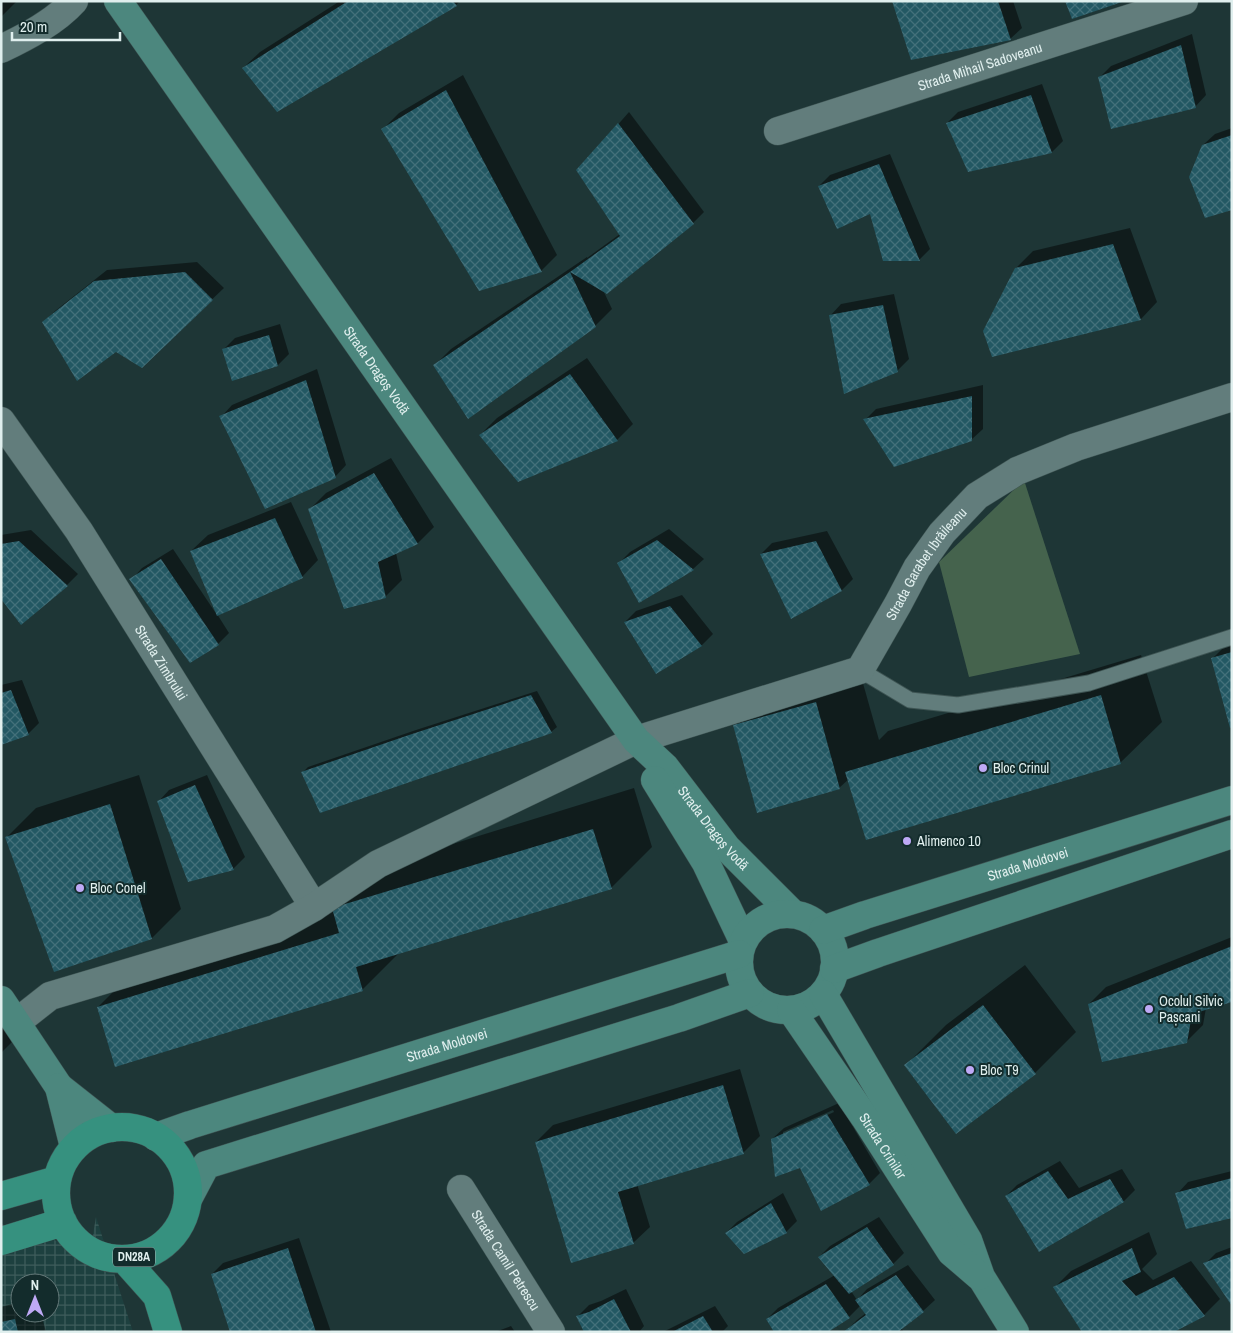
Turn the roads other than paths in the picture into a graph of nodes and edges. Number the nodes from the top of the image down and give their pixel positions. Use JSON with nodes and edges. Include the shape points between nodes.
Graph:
{"nodes":[{"id":1,"x":74,"y":1,"type":"edge"},
{"id":2,"x":118,"y":1,"type":"edge"},
{"id":3,"x":1184,"y":1,"type":"edge"},
{"id":4,"x":1,"y":49,"type":"edge"},
{"id":5,"x":778,"y":131,"type":"dead end"},
{"id":6,"x":1232,"y":397,"type":"edge"},
{"id":7,"x":1,"y":421,"type":"edge"},
{"id":8,"x":1232,"y":637,"type":"edge"},
{"id":9,"x":860,"y":670,"type":"junction"},
{"id":10,"x":636,"y":740,"type":"junction"},
{"id":11,"x":1232,"y":800,"type":"edge"},
{"id":12,"x":1232,"y":834,"type":"edge"},
{"id":13,"x":314,"y":907,"type":"junction"},
{"id":14,"x":794,"y":914,"type":"junction"},
{"id":15,"x":823,"y":930,"type":"junction"},
{"id":16,"x":741,"y":948,"type":"junction"},
{"id":17,"x":834,"y":969,"type":"junction"},
{"id":18,"x":750,"y":993,"type":"junction"},
{"id":19,"x":823,"y":994,"type":"junction"},
{"id":20,"x":1,"y":1000,"type":"edge"},
{"id":21,"x":791,"y":1010,"type":"junction"},
{"id":22,"x":16,"y":1022,"type":"junction"},
{"id":23,"x":59,"y":1087,"type":"junction"},
{"id":24,"x":110,"y":1128,"type":"junction"},
{"id":25,"x":156,"y":1137,"type":"junction"},
{"id":26,"x":74,"y":1148,"type":"junction"},
{"id":27,"x":58,"y":1180,"type":"junction"},
{"id":28,"x":460,"y":1188,"type":"dead end"},
{"id":29,"x":1,"y":1196,"type":"edge"},
{"id":30,"x":188,"y":1199,"type":"junction"},
{"id":31,"x":63,"y":1222,"type":"junction"},
{"id":32,"x":1,"y":1241,"type":"edge"},
{"id":33,"x":164,"y":1244,"type":"junction"},
{"id":34,"x":124,"y":1259,"type":"junction"},
{"id":35,"x":981,"y":1277,"type":"junction"},
{"id":36,"x":157,"y":1296,"type":"junction"},
{"id":37,"x":168,"y":1332,"type":"edge"},
{"id":38,"x":551,"y":1332,"type":"edge"},
{"id":39,"x":1015,"y":1332,"type":"edge"}],
"edges":[{"from":1,"to":4,"type":"street","via":[[27,37]]},
{"from":2,"to":10,"type":"main road","name":"Strada Dragoș Vodă"},
{"from":3,"to":5,"type":"street","name":"Strada Mihail Sadoveanu"},
{"from":6,"to":9,"type":"street","name":"Strada Garabet Ibrăileanu","via":[[1076,447],[1017,471],[977,496],[942,533],[917,568]]},
{"from":7,"to":13,"type":"street","name":"Strada Zimbrului","via":[[79,531]]},
{"from":8,"to":9,"type":"lane","via":[[1089,684],[958,705],[910,700]]},
{"from":9,"to":10,"type":"street"},
{"from":10,"to":13,"type":"street","via":[[378,864]]},
{"from":10,"to":14,"type":"main road","name":"Strada Dragoș Vodă","via":[[665,767],[727,848]]},
{"from":10,"to":16,"type":"main road","name":"Strada Dragoș Vodă","via":[[652,776],[706,862]]},
{"from":11,"to":15,"type":"main road","name":"Strada Moldovei"},
{"from":12,"to":17,"type":"main road"},
{"from":13,"to":22,"type":"street","via":[[275,929],[50,996]]},
{"from":14,"to":15,"type":"main road","via":[[805,917]]},
{"from":14,"to":16,"type":"main road","via":[[761,921],[750,930]]},
{"from":15,"to":17,"type":"main road","via":[[833,948]]},
{"from":16,"to":18,"type":"main road","via":[[740,975]]},
{"from":16,"to":25,"type":"main road","name":"Strada Moldovei"},
{"from":17,"to":19,"type":"main road"},
{"from":18,"to":21,"type":"main road","via":[[768,1006]]},
{"from":18,"to":30,"type":"main road","number":"DN28A","via":[[670,1021],[206,1165]]},
{"from":19,"to":21,"type":"main road","via":[[812,1003]]},
{"from":19,"to":35,"type":"main road","name":"Strada Crinilor","via":[[968,1240]]},
{"from":20,"to":22,"type":"main road"},
{"from":21,"to":35,"type":"main road","name":"Strada Crinilor","via":[[952,1252]]},
{"from":22,"to":23,"type":"main road"},
{"from":23,"to":24,"type":"main road"},
{"from":23,"to":26,"type":"main road"},
{"from":24,"to":25,"type":"main road","number":"DN28A","via":[[128,1127]]},
{"from":24,"to":26,"type":"main road","number":"DN28A","via":[[97,1131]]},
{"from":25,"to":30,"type":"main road","number":"DN28A","via":[[181,1164],[186,1175]]},
{"from":26,"to":27,"type":"main road","number":"DN28A","via":[[62,1164]]},
{"from":27,"to":29,"type":"main road"},
{"from":27,"to":31,"type":"main road","number":"DN28A","via":[[57,1203]]},
{"from":28,"to":38,"type":"street","name":"Strada Camil Petrescu"},
{"from":30,"to":33,"type":"main road","number":"DN28A","via":[[176,1231]]},
{"from":31,"to":32,"type":"main road"},
{"from":31,"to":34,"type":"main road","number":"DN28A","via":[[74,1239],[91,1251]]},
{"from":33,"to":34,"type":"main road","number":"DN28A","via":[[145,1255]]},
{"from":33,"to":36,"type":"main road","number":"DN28A"},
{"from":34,"to":36,"type":"main road","number":"DN28A"},
{"from":35,"to":39,"type":"main road","name":"Strada Crinilor"},
{"from":36,"to":37,"type":"main road","number":"DN28A"}]}
